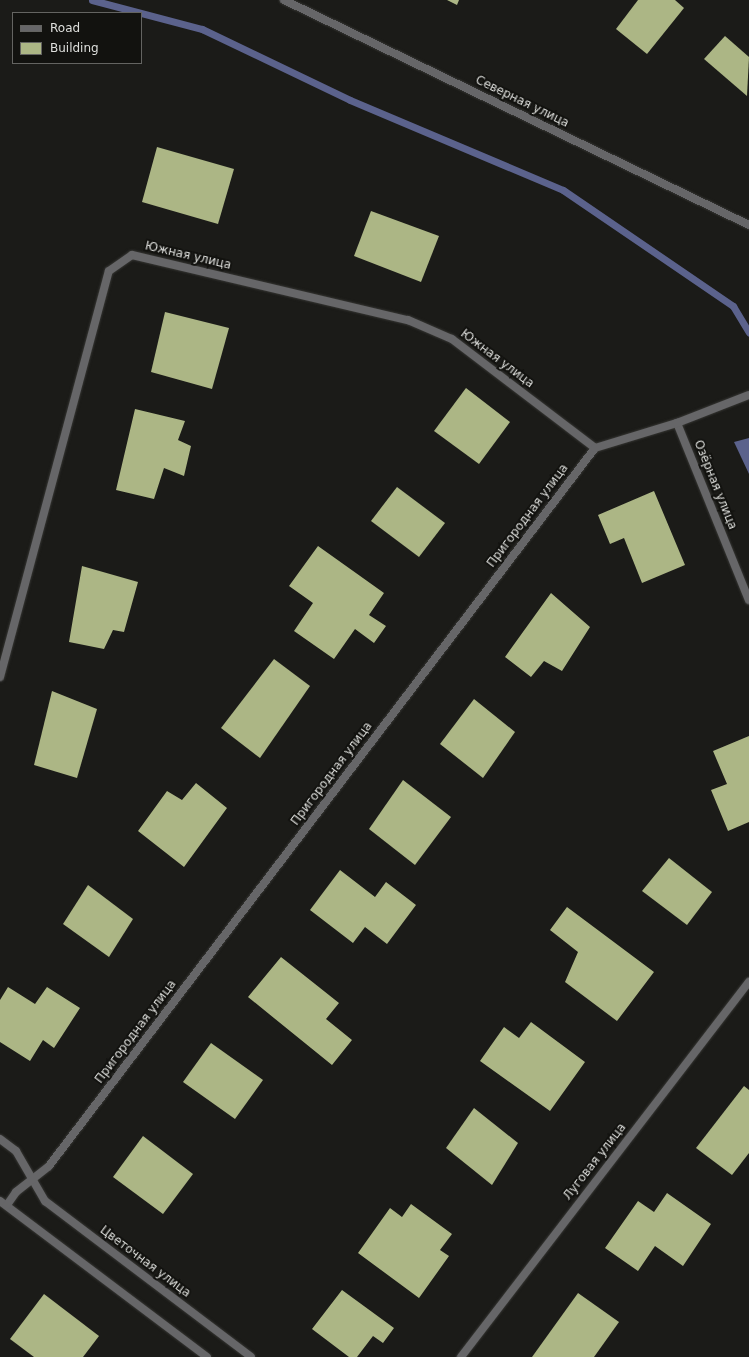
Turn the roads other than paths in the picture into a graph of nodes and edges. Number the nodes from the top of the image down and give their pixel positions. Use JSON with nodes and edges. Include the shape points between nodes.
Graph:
{"nodes":[{"id":1,"x":284,"y":0,"type":"edge"},
{"id":2,"x":749,"y":225,"type":"edge"},
{"id":3,"x":749,"y":395,"type":"edge"},
{"id":4,"x":678,"y":423,"type":"junction"},
{"id":5,"x":594,"y":448,"type":"junction"},
{"id":6,"x":749,"y":600,"type":"edge"},
{"id":7,"x":0,"y":677,"type":"edge"},
{"id":8,"x":749,"y":982,"type":"edge"},
{"id":9,"x":0,"y":1139,"type":"edge"},
{"id":10,"x":32,"y":1179,"type":"junction"},
{"id":11,"x":3,"y":1203,"type":"edge"},
{"id":12,"x":207,"y":1357,"type":"edge"},
{"id":13,"x":250,"y":1357,"type":"edge"},
{"id":14,"x":461,"y":1357,"type":"edge"}],
"edges":[{"from":1,"to":2,"type":"street","name":"Северная улица"},
{"from":3,"to":4,"type":"street"},
{"from":4,"to":5,"type":"street"},
{"from":4,"to":6,"type":"street","name":"Озёрная улица"},
{"from":5,"to":7,"type":"street","name":"Южная улица","via":[[452,339],[408,320],[132,255],[109,271]]},
{"from":5,"to":10,"type":"street","name":"Пригородная улица","via":[[49,1166]]},
{"from":8,"to":14,"type":"street","name":"Луговая улица"},
{"from":9,"to":10,"type":"street","via":[[16,1151]]},
{"from":10,"to":11,"type":"street","name":"Пригородная улица"},
{"from":10,"to":13,"type":"street","name":"Цветочная улица","via":[[45,1201]]},
{"from":11,"to":12,"type":"street"}]}
